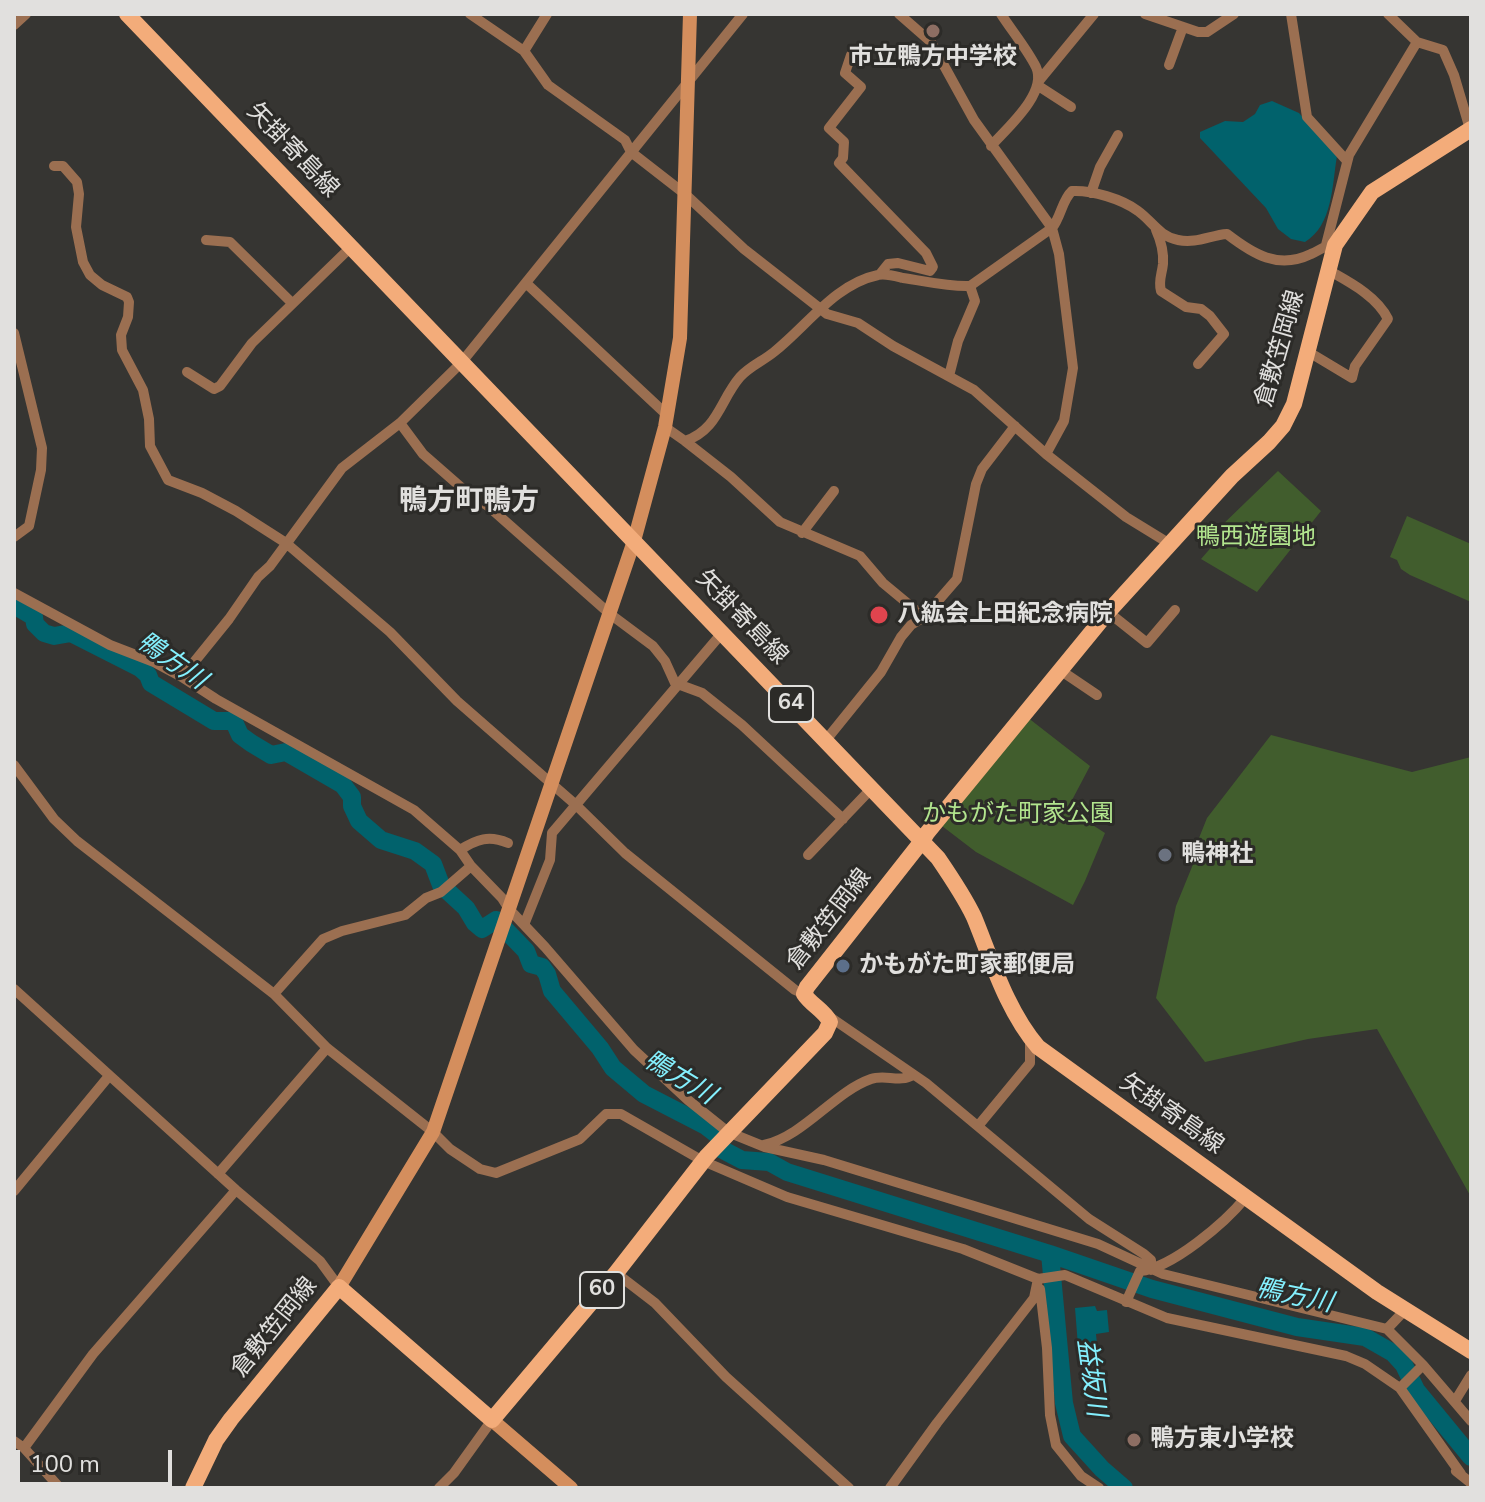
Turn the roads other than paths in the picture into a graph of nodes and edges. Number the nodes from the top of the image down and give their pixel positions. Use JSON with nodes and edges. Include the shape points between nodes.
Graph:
{"nodes":[{"id":1,"x":26,"y":14,"type":"edge"},
{"id":2,"x":127,"y":14,"type":"edge"},
{"id":3,"x":470,"y":14,"type":"edge"},
{"id":4,"x":547,"y":14,"type":"edge"},
{"id":5,"x":690,"y":14,"type":"edge"},
{"id":6,"x":743,"y":14,"type":"edge"},
{"id":7,"x":899,"y":14,"type":"edge"},
{"id":8,"x":1001,"y":14,"type":"edge"},
{"id":9,"x":1094,"y":14,"type":"edge"},
{"id":10,"x":1145,"y":14,"type":"edge"},
{"id":11,"x":1234,"y":14,"type":"edge"},
{"id":12,"x":1291,"y":14,"type":"edge"},
{"id":13,"x":1388,"y":14,"type":"edge"},
{"id":14,"x":14,"y":25,"type":"edge"},
{"id":15,"x":1183,"y":27,"type":"junction"},
{"id":16,"x":1417,"y":42,"type":"junction"},
{"id":17,"x":524,"y":51,"type":"junction"},
{"id":18,"x":851,"y":55,"type":"dead end"},
{"id":19,"x":1169,"y":65,"type":"dead end"},
{"id":20,"x":689,"y":84,"type":"junction"},
{"id":21,"x":1038,"y":84,"type":"junction"},
{"id":22,"x":1071,"y":107,"type":"dead end"},
{"id":23,"x":1470,"y":129,"type":"edge"},
{"id":24,"x":1118,"y":135,"type":"dead end"},
{"id":25,"x":991,"y":146,"type":"junction"},
{"id":26,"x":631,"y":152,"type":"junction"},
{"id":27,"x":1347,"y":161,"type":"junction"},
{"id":28,"x":54,"y":166,"type":"dead end"},
{"id":29,"x":1091,"y":193,"type":"junction"},
{"id":30,"x":685,"y":194,"type":"junction"},
{"id":31,"x":1052,"y":228,"type":"junction"},
{"id":32,"x":1156,"y":230,"type":"junction"},
{"id":33,"x":206,"y":240,"type":"dead end"},
{"id":34,"x":1330,"y":245,"type":"junction"},
{"id":35,"x":351,"y":247,"type":"junction"},
{"id":36,"x":1328,"y":270,"type":"junction"},
{"id":37,"x":880,"y":274,"type":"junction"},
{"id":38,"x":527,"y":284,"type":"junction"},
{"id":39,"x":970,"y":286,"type":"junction"},
{"id":40,"x":292,"y":303,"type":"junction"},
{"id":41,"x":820,"y":308,"type":"junction"},
{"id":42,"x":14,"y":333,"type":"edge"},
{"id":43,"x":1307,"y":351,"type":"junction"},
{"id":44,"x":461,"y":363,"type":"junction"},
{"id":45,"x":1198,"y":364,"type":"dead end"},
{"id":46,"x":187,"y":372,"type":"dead end"},
{"id":47,"x":949,"y":376,"type":"junction"},
{"id":48,"x":666,"y":421,"type":"junction"},
{"id":49,"x":400,"y":423,"type":"junction"},
{"id":50,"x":1015,"y":426,"type":"junction"},
{"id":51,"x":685,"y":441,"type":"junction"},
{"id":52,"x":1046,"y":454,"type":"junction"},
{"id":53,"x":834,"y":491,"type":"dead end"},
{"id":54,"x":802,"y":533,"type":"junction"},
{"id":55,"x":14,"y":537,"type":"edge"},
{"id":56,"x":634,"y":541,"type":"junction"},
{"id":57,"x":286,"y":543,"type":"junction"},
{"id":58,"x":1170,"y":544,"type":"junction"},
{"id":59,"x":14,"y":593,"type":"edge"},
{"id":60,"x":1175,"y":610,"type":"dead end"},
{"id":61,"x":1108,"y":612,"type":"junction"},
{"id":62,"x":610,"y":614,"type":"junction"},
{"id":63,"x":924,"y":617,"type":"junction"},
{"id":64,"x":722,"y":633,"type":"junction"},
{"id":65,"x":1060,"y":670,"type":"junction"},
{"id":66,"x":182,"y":677,"type":"junction"},
{"id":67,"x":678,"y":685,"type":"junction"},
{"id":68,"x":1097,"y":695,"type":"dead end"},
{"id":69,"x":826,"y":740,"type":"junction"},
{"id":70,"x":14,"y":765,"type":"edge"},
{"id":71,"x":552,"y":784,"type":"junction"},
{"id":72,"x":872,"y":788,"type":"junction"},
{"id":73,"x":576,"y":805,"type":"junction"},
{"id":74,"x":843,"y":819,"type":"junction"},
{"id":75,"x":922,"y":841,"type":"junction"},
{"id":76,"x":508,"y":843,"type":"dead end"},
{"id":77,"x":460,"y":850,"type":"junction"},
{"id":78,"x":808,"y":855,"type":"dead end"},
{"id":79,"x":471,"y":866,"type":"junction"},
{"id":80,"x":509,"y":909,"type":"junction"},
{"id":81,"x":524,"y":925,"type":"junction"},
{"id":82,"x":14,"y":989,"type":"edge"},
{"id":83,"x":274,"y":994,"type":"junction"},
{"id":84,"x":804,"y":994,"type":"junction"},
{"id":85,"x":827,"y":1015,"type":"junction"},
{"id":86,"x":1030,"y":1038,"type":"junction"},
{"id":87,"x":327,"y":1048,"type":"junction"},
{"id":88,"x":913,"y":1075,"type":"junction"},
{"id":89,"x":109,"y":1076,"type":"junction"},
{"id":90,"x":978,"y":1126,"type":"junction"},
{"id":91,"x":433,"y":1132,"type":"junction"},
{"id":92,"x":728,"y":1132,"type":"junction"},
{"id":93,"x":761,"y":1145,"type":"junction"},
{"id":94,"x":705,"y":1158,"type":"junction"},
{"id":95,"x":218,"y":1174,"type":"junction"},
{"id":96,"x":236,"y":1190,"type":"junction"},
{"id":97,"x":14,"y":1191,"type":"edge"},
{"id":98,"x":1246,"y":1197,"type":"junction"},
{"id":99,"x":1146,"y":1271,"type":"junction"},
{"id":100,"x":616,"y":1273,"type":"junction"},
{"id":101,"x":1039,"y":1279,"type":"junction"},
{"id":102,"x":339,"y":1287,"type":"junction"},
{"id":103,"x":1127,"y":1299,"type":"junction"},
{"id":104,"x":1405,"y":1310,"type":"junction"},
{"id":105,"x":1387,"y":1329,"type":"junction"},
{"id":106,"x":1471,"y":1351,"type":"edge"},
{"id":107,"x":1423,"y":1365,"type":"junction"},
{"id":108,"x":1471,"y":1375,"type":"edge"},
{"id":109,"x":1402,"y":1387,"type":"junction"},
{"id":110,"x":1455,"y":1401,"type":"junction"},
{"id":111,"x":492,"y":1420,"type":"junction"},
{"id":112,"x":1471,"y":1421,"type":"edge"},
{"id":113,"x":14,"y":1441,"type":"edge"},
{"id":114,"x":24,"y":1448,"type":"junction"},
{"id":115,"x":1471,"y":1483,"type":"edge"},
{"id":116,"x":60,"y":1488,"type":"edge"},
{"id":117,"x":193,"y":1488,"type":"edge"},
{"id":118,"x":439,"y":1488,"type":"edge"},
{"id":119,"x":571,"y":1488,"type":"edge"},
{"id":120,"x":849,"y":1488,"type":"edge"},
{"id":121,"x":890,"y":1488,"type":"edge"},
{"id":122,"x":1099,"y":1488,"type":"edge"}],
"edges":[{"from":1,"to":14,"type":"street"},
{"from":2,"to":35,"type":"main road","name":"矢掛寄島線","number":"64"},
{"from":3,"to":17,"type":"street"},
{"from":4,"to":17,"type":"street"},
{"from":5,"to":20,"type":"street"},
{"from":6,"to":20,"type":"street"},
{"from":7,"to":25,"type":"street","via":[[931,42]]},
{"from":8,"to":21,"type":"street","via":[[1037,69]]},
{"from":9,"to":21,"type":"street"},
{"from":10,"to":15,"type":"street"},
{"from":11,"to":15,"type":"street","via":[[1207,32]]},
{"from":12,"to":27,"type":"street","via":[[1307,117]]},
{"from":13,"to":16,"type":"street"},
{"from":15,"to":19,"type":"street"},
{"from":16,"to":23,"type":"street","via":[[1443,50]]},
{"from":16,"to":27,"type":"street"},
{"from":17,"to":26,"type":"street","via":[[548,85],[625,140]]},
{"from":18,"to":37,"type":"street","via":[[845,73],[861,87],[829,128],[846,149],[839,163],[926,253],[933,267],[930,271],[888,264]]},
{"from":20,"to":26,"type":"street"},
{"from":20,"to":30,"type":"street"},
{"from":21,"to":22,"type":"street"},
{"from":21,"to":25,"type":"street","via":[[1030,102]]},
{"from":23,"to":34,"type":"main road","name":"倉敷笠岡線","via":[[1372,192]]},
{"from":24,"to":29,"type":"street"},
{"from":25,"to":31,"type":"street"},
{"from":26,"to":30,"type":"street"},
{"from":26,"to":38,"type":"street"},
{"from":27,"to":34,"type":"street"},
{"from":28,"to":57,"type":"street","via":[[63,166],[77,182],[76,227],[90,275],[129,302],[122,350],[143,390],[150,446],[168,480],[236,511]]},
{"from":29,"to":31,"type":"street","via":[[1067,195]]},
{"from":29,"to":32,"type":"street","via":[[1128,205]]},
{"from":30,"to":41,"type":"street"},
{"from":30,"to":48,"type":"street","via":[[680,338]]},
{"from":31,"to":39,"type":"street"},
{"from":31,"to":52,"type":"street","via":[[1073,368],[1064,421]]},
{"from":32,"to":34,"type":"street","via":[[1188,241],[1227,234],[1253,254],[1278,261]]},
{"from":32,"to":45,"type":"street","via":[[1163,247],[1161,291],[1186,307],[1201,309],[1224,334]]},
{"from":33,"to":40,"type":"street","via":[[230,242]]},
{"from":34,"to":36,"type":"main road","name":"倉敷笠岡線"},
{"from":35,"to":40,"type":"street"},
{"from":35,"to":44,"type":"main road","name":"矢掛寄島線","number":"64"},
{"from":36,"to":43,"type":"main road","name":"倉敷笠岡線"},
{"from":36,"to":43,"type":"street","via":[[1357,287],[1388,319],[1352,378]]},
{"from":37,"to":39,"type":"street"},
{"from":37,"to":41,"type":"street"},
{"from":38,"to":44,"type":"street"},
{"from":38,"to":48,"type":"street"},
{"from":39,"to":47,"type":"street","via":[[975,301]]},
{"from":40,"to":46,"type":"street","via":[[252,343],[220,386],[214,389]]},
{"from":41,"to":47,"type":"street","via":[[858,323]]},
{"from":41,"to":51,"type":"street","via":[[748,369],[716,419]]},
{"from":42,"to":55,"type":"street","via":[[42,448],[29,526]]},
{"from":43,"to":58,"type":"main road","name":"倉敷笠岡線","via":[[1283,426]]},
{"from":44,"to":49,"type":"street"},
{"from":44,"to":56,"type":"main road","name":"矢掛寄島線","number":"64"},
{"from":47,"to":50,"type":"street"},
{"from":48,"to":51,"type":"street"},
{"from":48,"to":56,"type":"street"},
{"from":49,"to":57,"type":"street","via":[[342,468]]},
{"from":49,"to":62,"type":"street","via":[[423,454]]},
{"from":50,"to":52,"type":"street"},
{"from":50,"to":63,"type":"street","via":[[976,484],[957,579]]},
{"from":51,"to":54,"type":"street","via":[[780,522]]},
{"from":52,"to":58,"type":"street"},
{"from":53,"to":54,"type":"street"},
{"from":54,"to":63,"type":"street","via":[[860,556]]},
{"from":56,"to":62,"type":"street"},
{"from":56,"to":64,"type":"main road","name":"矢掛寄島線","number":"64"},
{"from":57,"to":66,"type":"street"},
{"from":57,"to":71,"type":"street"},
{"from":58,"to":61,"type":"main road","name":"倉敷笠岡線"},
{"from":59,"to":66,"type":"street"},
{"from":60,"to":61,"type":"street","via":[[1147,643]]},
{"from":61,"to":65,"type":"main road","name":"倉敷笠岡線"},
{"from":62,"to":67,"type":"street","via":[[653,646]]},
{"from":62,"to":71,"type":"street"},
{"from":63,"to":69,"type":"street","via":[[901,637],[881,672]]},
{"from":64,"to":67,"type":"street"},
{"from":64,"to":69,"type":"main road","name":"矢掛寄島線","number":"64"},
{"from":65,"to":68,"type":"street"},
{"from":65,"to":75,"type":"main road","name":"倉敷笠岡線"},
{"from":66,"to":77,"type":"street","via":[[414,810]]},
{"from":67,"to":73,"type":"street"},
{"from":67,"to":74,"type":"street","via":[[702,693],[742,725]]},
{"from":69,"to":72,"type":"main road","name":"矢掛寄島線","number":"64"},
{"from":70,"to":83,"type":"street","via":[[77,841]]},
{"from":71,"to":73,"type":"street"},
{"from":71,"to":80,"type":"street"},
{"from":72,"to":74,"type":"street"},
{"from":72,"to":75,"type":"main road","name":"矢掛寄島線","number":"64"},
{"from":73,"to":81,"type":"street","via":[[552,833],[550,860]]},
{"from":73,"to":84,"type":"street","via":[[665,887]]},
{"from":74,"to":78,"type":"street"},
{"from":75,"to":84,"type":"main road","name":"倉敷笠岡線"},
{"from":75,"to":86,"type":"main road","name":"矢掛寄島線","number":"64","via":[[960,890]]},
{"from":76,"to":77,"type":"street","via":[[492,836]]},
{"from":77,"to":79,"type":"street"},
{"from":79,"to":80,"type":"street"},
{"from":79,"to":83,"type":"street","via":[[405,915],[323,939]]},
{"from":80,"to":81,"type":"street"},
{"from":80,"to":91,"type":"street"},
{"from":81,"to":92,"type":"street","via":[[634,1050]]},
{"from":82,"to":89,"type":"street"},
{"from":83,"to":87,"type":"street"},
{"from":84,"to":85,"type":"main road","name":"倉敷笠岡線"},
{"from":85,"to":88,"type":"street"},
{"from":85,"to":92,"type":"main road","number":"60","via":[[825,1033]]},
{"from":86,"to":90,"type":"street","via":[[1030,1063]]},
{"from":86,"to":98,"type":"main road","name":"矢掛寄島線","number":"64"},
{"from":87,"to":91,"type":"street"},
{"from":87,"to":95,"type":"street"},
{"from":88,"to":90,"type":"street"},
{"from":88,"to":93,"type":"street","via":[[873,1078],[784,1138]]},
{"from":89,"to":95,"type":"street"},
{"from":89,"to":97,"type":"street"},
{"from":90,"to":99,"type":"street","via":[[1061,1198],[1151,1260]]},
{"from":91,"to":94,"type":"street","via":[[480,1169],[496,1173],[580,1139],[606,1114],[621,1114]]},
{"from":91,"to":102,"type":"street"},
{"from":92,"to":93,"type":"street"},
{"from":92,"to":94,"type":"main road","number":"60"},
{"from":93,"to":99,"type":"street","via":[[1098,1244]]},
{"from":94,"to":100,"type":"main road","number":"60"},
{"from":94,"to":101,"type":"street","via":[[787,1197],[963,1249]]},
{"from":95,"to":96,"type":"street"},
{"from":96,"to":102,"type":"street","via":[[320,1261]]},
{"from":96,"to":114,"type":"street","via":[[93,1354]]},
{"from":98,"to":99,"type":"street","via":[[1212,1230]]},
{"from":98,"to":104,"type":"main road","name":"矢掛寄島線","number":"64"},
{"from":99,"to":103,"type":"street"},
{"from":99,"to":105,"type":"street"},
{"from":100,"to":111,"type":"main road","number":"60"},
{"from":100,"to":120,"type":"street","via":[[655,1303],[726,1377]]},
{"from":101,"to":103,"type":"street","via":[[1065,1275]]},
{"from":101,"to":121,"type":"street","via":[[1034,1298]]},
{"from":101,"to":122,"type":"street","via":[[1056,1445],[1081,1476]]},
{"from":102,"to":111,"type":"main road","name":"倉敷笠岡線"},
{"from":102,"to":117,"type":"main road","name":"倉敷笠岡線","via":[[231,1419]]},
{"from":103,"to":109,"type":"street","via":[[1167,1318],[1346,1356]]},
{"from":104,"to":105,"type":"street"},
{"from":104,"to":106,"type":"main road","name":"矢掛寄島線","number":"64"},
{"from":105,"to":107,"type":"street"},
{"from":107,"to":109,"type":"street"},
{"from":107,"to":110,"type":"street"},
{"from":108,"to":110,"type":"street"},
{"from":109,"to":115,"type":"street","via":[[1461,1474],[1456,1471]]},
{"from":110,"to":112,"type":"street"},
{"from":111,"to":118,"type":"street"},
{"from":111,"to":119,"type":"street"},
{"from":113,"to":114,"type":"street"},
{"from":114,"to":116,"type":"street"}]}
